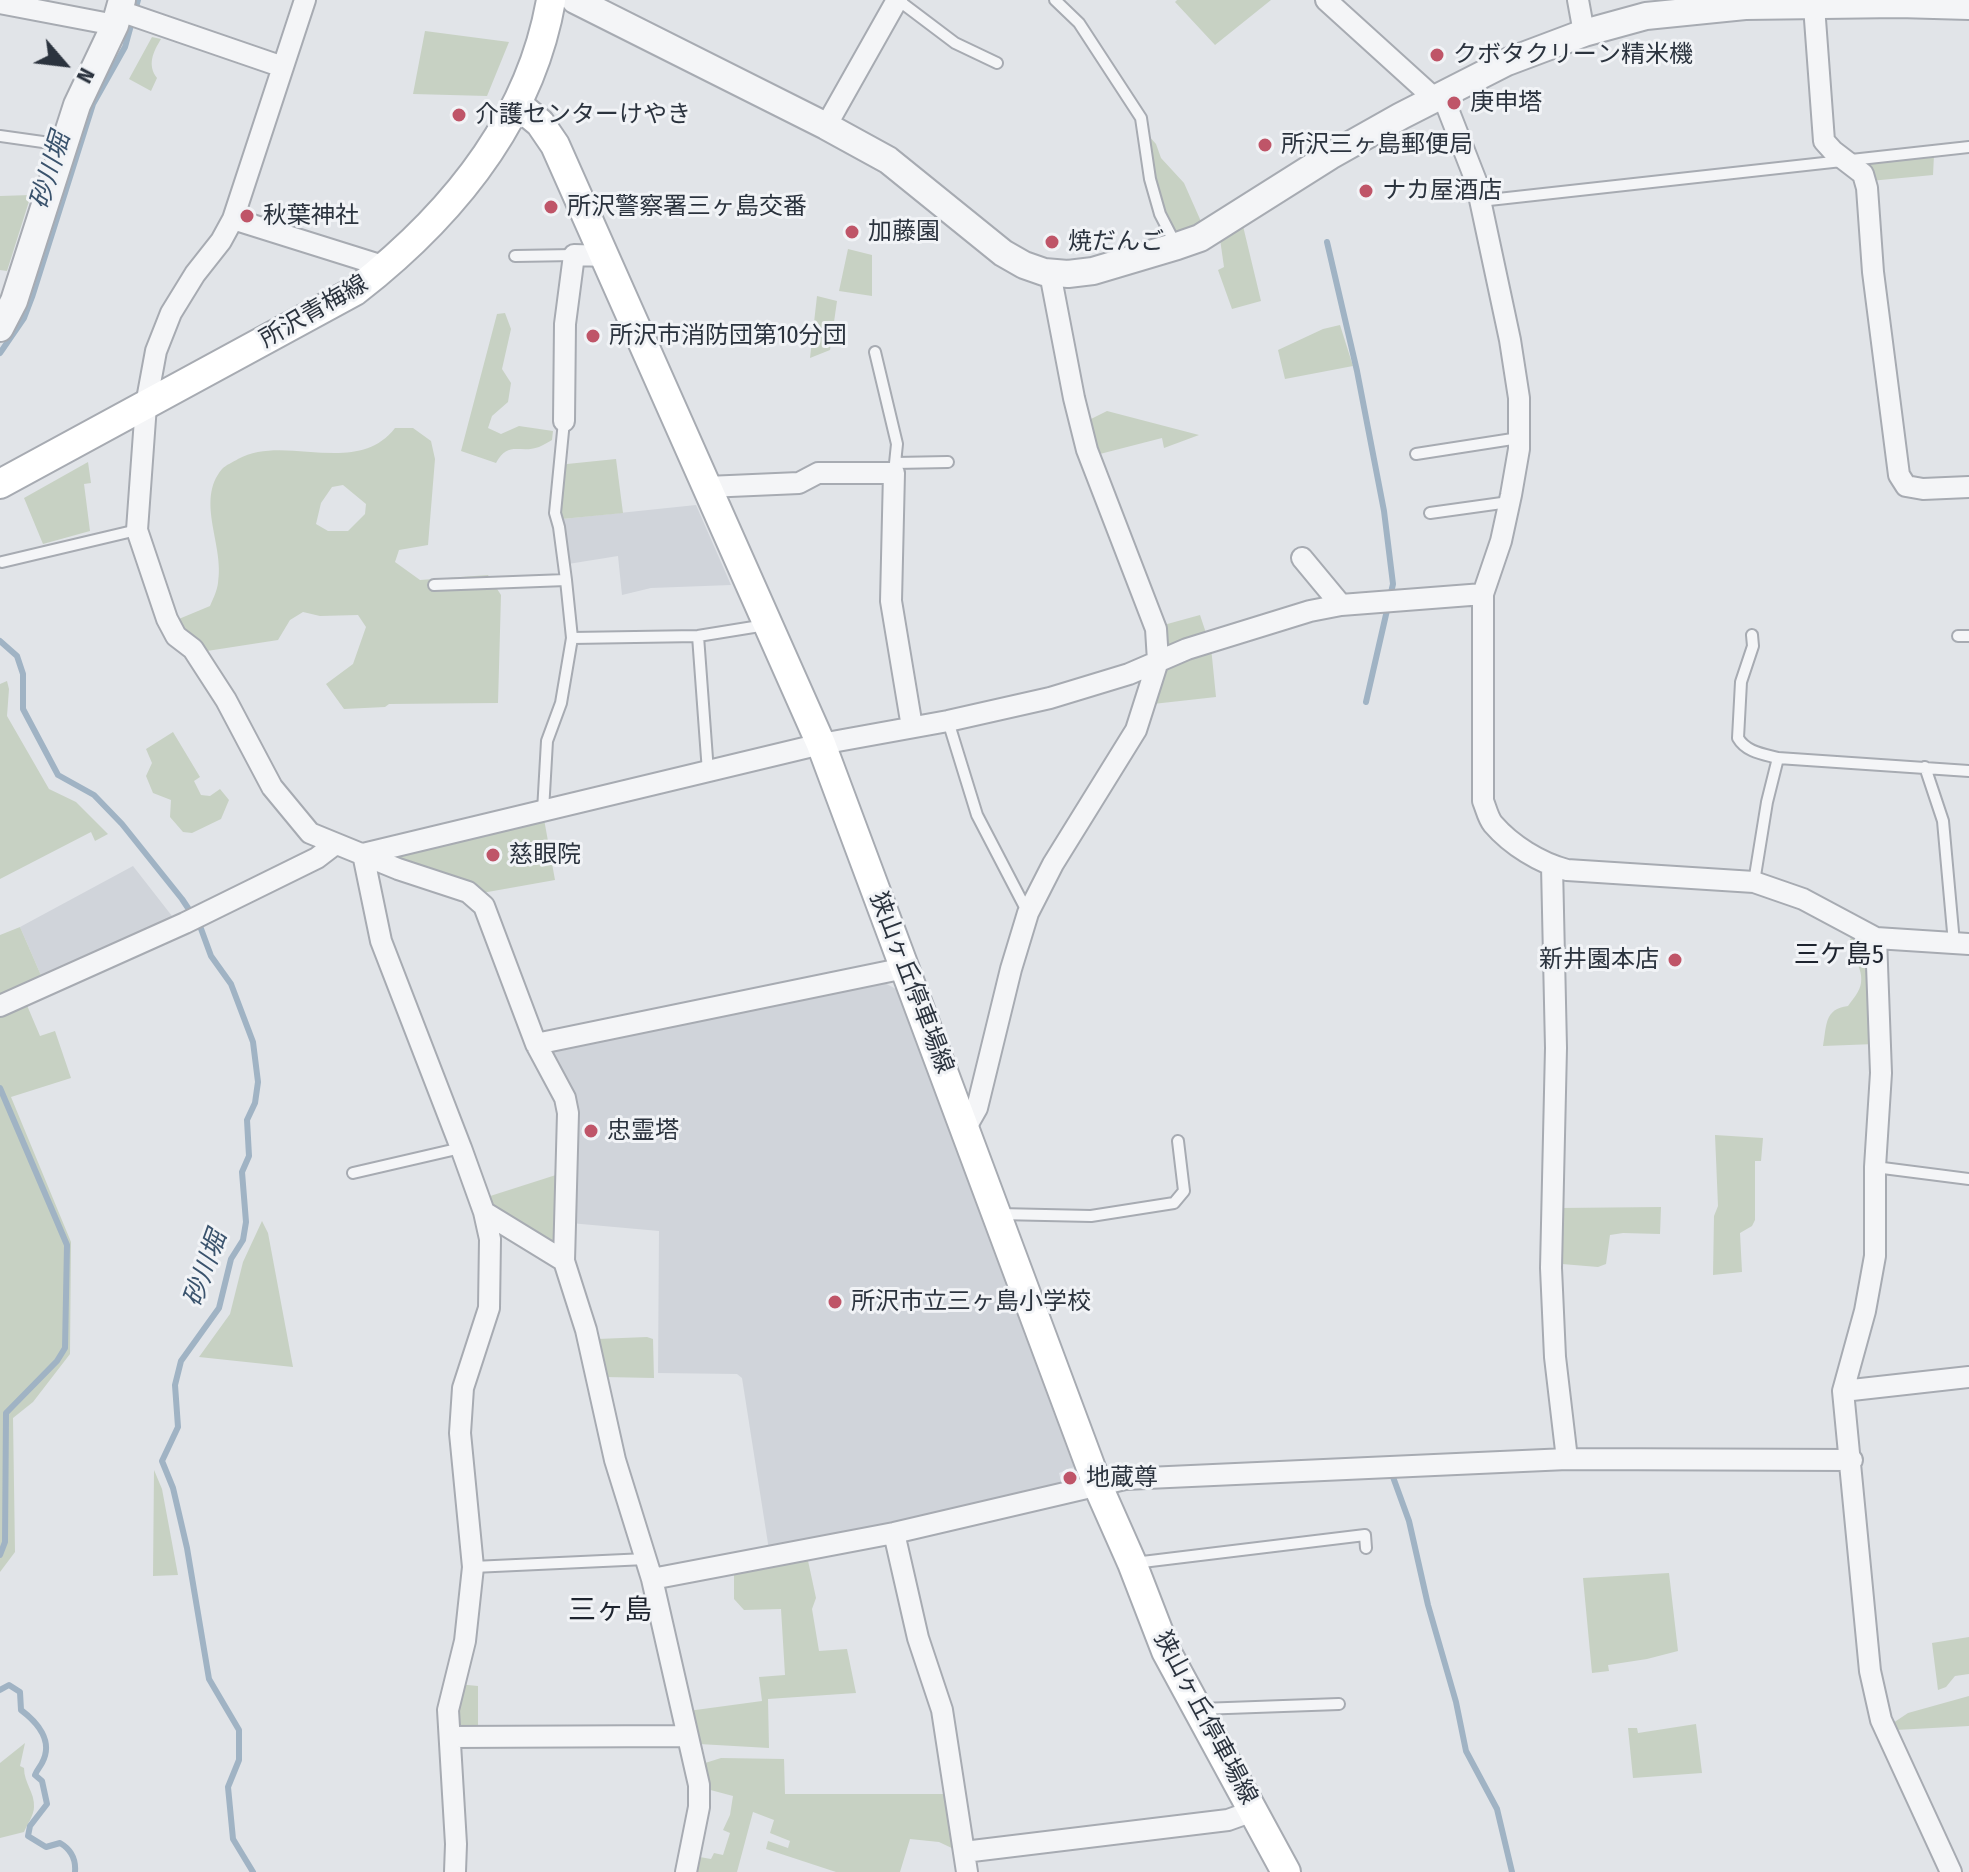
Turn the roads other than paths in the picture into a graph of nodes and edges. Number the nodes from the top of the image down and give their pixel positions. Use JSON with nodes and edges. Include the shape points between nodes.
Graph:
{"nodes":[{"id":1,"x":305,"y":0,"type":"edge"},
{"id":2,"x":551,"y":0,"type":"edge"},
{"id":3,"x":575,"y":0,"type":"edge"},
{"id":4,"x":897,"y":0,"type":"edge"},
{"id":5,"x":1055,"y":0,"type":"edge"},
{"id":6,"x":1326,"y":0,"type":"edge"},
{"id":7,"x":1578,"y":0,"type":"edge"},
{"id":8,"x":0,"y":3,"type":"edge"},
{"id":9,"x":1687,"y":5,"type":"edge"},
{"id":10,"x":1814,"y":6,"type":"junction"},
{"id":11,"x":1969,"y":6,"type":"edge"},
{"id":12,"x":125,"y":14,"type":"edge"},
{"id":13,"x":1584,"y":33,"type":"junction"},
{"id":14,"x":997,"y":63,"type":"dead end"},
{"id":15,"x":283,"y":67,"type":"junction"},
{"id":16,"x":1438,"y":96,"type":"junction"},
{"id":17,"x":518,"y":105,"type":"junction"},
{"id":18,"x":826,"y":126,"type":"junction"},
{"id":19,"x":0,"y":136,"type":"edge"},
{"id":20,"x":66,"y":145,"type":"junction"},
{"id":21,"x":1969,"y":147,"type":"edge"},
{"id":22,"x":1845,"y":161,"type":"junction"},
{"id":23,"x":1480,"y":201,"type":"junction"},
{"id":24,"x":233,"y":219,"type":"junction"},
{"id":25,"x":1177,"y":246,"type":"junction"},
{"id":26,"x":574,"y":255,"type":"junction"},
{"id":27,"x":515,"y":256,"type":"dead end"},
{"id":28,"x":606,"y":256,"type":"junction"},
{"id":29,"x":386,"y":267,"type":"junction"},
{"id":30,"x":1050,"y":273,"type":"junction"},
{"id":31,"x":0,"y":328,"type":"edge"},
{"id":32,"x":875,"y":352,"type":"dead end"},
{"id":33,"x":146,"y":405,"type":"junction"},
{"id":34,"x":564,"y":421,"type":"joint"},
{"id":35,"x":1519,"y":438,"type":"junction"},
{"id":36,"x":1416,"y":454,"type":"dead end"},
{"id":37,"x":948,"y":462,"type":"dead end"},
{"id":38,"x":895,"y":468,"type":"junction"},
{"id":39,"x":0,"y":484,"type":"edge"},
{"id":40,"x":707,"y":487,"type":"junction"},
{"id":41,"x":1969,"y":487,"type":"edge"},
{"id":42,"x":1509,"y":502,"type":"junction"},
{"id":43,"x":1430,"y":513,"type":"dead end"},
{"id":44,"x":137,"y":530,"type":"junction"},
{"id":45,"x":1302,"y":558,"type":"dead end"},
{"id":46,"x":2,"y":562,"type":"edge"},
{"id":47,"x":566,"y":580,"type":"junction"},
{"id":48,"x":434,"y":585,"type":"dead end"},
{"id":49,"x":1483,"y":594,"type":"junction"},
{"id":50,"x":1341,"y":605,"type":"junction"},
{"id":51,"x":768,"y":624,"type":"junction"},
{"id":52,"x":1752,"y":635,"type":"dead end"},
{"id":53,"x":698,"y":636,"type":"junction"},
{"id":54,"x":572,"y":638,"type":"junction"},
{"id":55,"x":1158,"y":661,"type":"junction"},
{"id":56,"x":948,"y":721,"type":"junction"},
{"id":57,"x":912,"y":727,"type":"junction"},
{"id":58,"x":821,"y":744,"type":"junction"},
{"id":59,"x":1778,"y":758,"type":"junction"},
{"id":60,"x":1925,"y":767,"type":"junction"},
{"id":61,"x":1969,"y":771,"type":"edge"},
{"id":62,"x":708,"y":772,"type":"junction"},
{"id":63,"x":543,"y":811,"type":"junction"},
{"id":64,"x":334,"y":845,"type":"junction"},
{"id":65,"x":363,"y":854,"type":"junction"},
{"id":66,"x":1552,"y":866,"type":"junction"},
{"id":67,"x":1754,"y":882,"type":"junction"},
{"id":68,"x":1028,"y":913,"type":"junction"},
{"id":69,"x":1876,"y":938,"type":"junction"},
{"id":70,"x":1961,"y":943,"type":"edge"},
{"id":71,"x":905,"y":968,"type":"junction"},
{"id":72,"x":0,"y":1006,"type":"edge"},
{"id":73,"x":536,"y":1044,"type":"junction"},
{"id":74,"x":965,"y":1129,"type":"junction"},
{"id":75,"x":1178,"y":1141,"type":"dead end"},
{"id":76,"x":461,"y":1148,"type":"junction"},
{"id":77,"x":1875,"y":1167,"type":"junction"},
{"id":78,"x":353,"y":1173,"type":"dead end"},
{"id":79,"x":1969,"y":1179,"type":"edge"},
{"id":80,"x":484,"y":1212,"type":"junction"},
{"id":81,"x":997,"y":1214,"type":"junction"},
{"id":82,"x":564,"y":1261,"type":"junction"},
{"id":83,"x":1969,"y":1377,"type":"edge"},
{"id":84,"x":1843,"y":1391,"type":"junction"},
{"id":85,"x":1567,"y":1459,"type":"junction"},
{"id":86,"x":1852,"y":1460,"type":"junction"},
{"id":87,"x":1097,"y":1484,"type":"junction"},
{"id":88,"x":894,"y":1533,"type":"junction"},
{"id":89,"x":1366,"y":1548,"type":"dead end"},
{"id":90,"x":1132,"y":1563,"type":"junction"},
{"id":91,"x":473,"y":1567,"type":"junction"},
{"id":92,"x":649,"y":1569,"type":"junction"},
{"id":93,"x":1339,"y":1704,"type":"dead end"},
{"id":94,"x":1198,"y":1709,"type":"junction"},
{"id":95,"x":686,"y":1736,"type":"junction"},
{"id":96,"x":450,"y":1737,"type":"junction"},
{"id":97,"x":1253,"y":1811,"type":"junction"},
{"id":98,"x":966,"y":1862,"type":"edge"},
{"id":99,"x":455,"y":1872,"type":"edge"},
{"id":100,"x":686,"y":1872,"type":"edge"},
{"id":101,"x":1286,"y":1872,"type":"edge"},
{"id":102,"x":1951,"y":1872,"type":"edge"}],
"edges":[{"from":1,"to":15,"type":"street"},
{"from":2,"to":17,"type":"main road","name":"所沢青梅線","via":[[547,28]]},
{"from":3,"to":18,"type":"street"},
{"from":4,"to":14,"type":"lane","via":[[955,43]]},
{"from":4,"to":18,"type":"street"},
{"from":5,"to":25,"type":"lane","via":[[1079,23],[1141,118],[1150,179]]},
{"from":6,"to":16,"type":"street"},
{"from":7,"to":13,"type":"street"},
{"from":8,"to":12,"type":"street"},
{"from":9,"to":10,"type":"street"},
{"from":9,"to":13,"type":"street"},
{"from":10,"to":11,"type":"street"},
{"from":10,"to":22,"type":"street","via":[[1824,141]]},
{"from":12,"to":15,"type":"street"},
{"from":12,"to":20,"type":"street","via":[[77,105]]},
{"from":13,"to":16,"type":"street"},
{"from":15,"to":24,"type":"street"},
{"from":16,"to":23,"type":"street"},
{"from":16,"to":25,"type":"street","via":[[1200,238]]},
{"from":17,"to":28,"type":"main road","name":"狭山ヶ丘停車場線","via":[[555,145]]},
{"from":17,"to":29,"type":"main road","name":"所沢青梅線","via":[[458,195]]},
{"from":18,"to":30,"type":"street","via":[[888,160],[1003,253]]},
{"from":19,"to":20,"type":"lane"},
{"from":20,"to":31,"type":"street","via":[[14,301]]},
{"from":21,"to":22,"type":"lane"},
{"from":22,"to":23,"type":"lane"},
{"from":22,"to":41,"type":"street","via":[[1863,174],[1867,188],[1899,475],[1906,486],[1923,489]]},
{"from":23,"to":35,"type":"street","via":[[1510,340]]},
{"from":24,"to":29,"type":"street"},
{"from":24,"to":33,"type":"street","via":[[171,313],[156,351]]},
{"from":25,"to":30,"type":"street","via":[[1093,271]]},
{"from":26,"to":27,"type":"lane"},
{"from":26,"to":28,"type":"street"},
{"from":26,"to":34,"type":"street","via":[[565,324]]},
{"from":28,"to":40,"type":"main road","name":"狭山ヶ丘停車場線"},
{"from":29,"to":33,"type":"main road","name":"所沢青梅線","via":[[355,291]]},
{"from":30,"to":55,"type":"street","via":[[1087,450],[1156,629]]},
{"from":32,"to":38,"type":"lane","via":[[897,444]]},
{"from":33,"to":39,"type":"main road","name":"所沢青梅線"},
{"from":33,"to":44,"type":"street"},
{"from":34,"to":47,"type":"lane","via":[[555,513]]},
{"from":35,"to":36,"type":"lane"},
{"from":35,"to":42,"type":"street"},
{"from":37,"to":38,"type":"lane"},
{"from":38,"to":40,"type":"street","via":[[818,473],[799,483]]},
{"from":38,"to":57,"type":"street","via":[[891,601]]},
{"from":40,"to":51,"type":"main road","name":"狭山ヶ丘停車場線"},
{"from":42,"to":43,"type":"lane"},
{"from":42,"to":49,"type":"street"},
{"from":44,"to":46,"type":"lane"},
{"from":44,"to":64,"type":"street","via":[[176,636],[198,656],[226,700],[272,787],[310,833]]},
{"from":45,"to":50,"type":"street"},
{"from":47,"to":48,"type":"lane"},
{"from":47,"to":54,"type":"lane"},
{"from":49,"to":50,"type":"street"},
{"from":49,"to":66,"type":"street","via":[[1483,801],[1491,822]]},
{"from":50,"to":55,"type":"street"},
{"from":51,"to":53,"type":"lane"},
{"from":51,"to":58,"type":"main road","name":"狭山ヶ丘停車場線"},
{"from":52,"to":59,"type":"lane","via":[[1741,682],[1738,738],[1750,750]]},
{"from":53,"to":54,"type":"lane"},
{"from":53,"to":62,"type":"lane"},
{"from":54,"to":63,"type":"lane","via":[[561,703],[547,741]]},
{"from":55,"to":56,"type":"street","via":[[1050,698]]},
{"from":55,"to":68,"type":"street","via":[[1136,730]]},
{"from":56,"to":57,"type":"street"},
{"from":56,"to":68,"type":"lane","via":[[977,815]]},
{"from":57,"to":58,"type":"street"},
{"from":58,"to":62,"type":"street"},
{"from":58,"to":71,"type":"main road","name":"狭山ヶ丘停車場線"},
{"from":59,"to":60,"type":"lane"},
{"from":59,"to":67,"type":"lane"},
{"from":60,"to":61,"type":"lane"},
{"from":60,"to":70,"type":"lane","via":[[1943,821]]},
{"from":62,"to":63,"type":"street"},
{"from":63,"to":65,"type":"street"},
{"from":64,"to":65,"type":"street"},
{"from":64,"to":72,"type":"street","via":[[194,919]]},
{"from":65,"to":73,"type":"street","via":[[468,892],[484,906]]},
{"from":65,"to":76,"type":"street","via":[[381,941]]},
{"from":66,"to":67,"type":"street"},
{"from":66,"to":85,"type":"street","via":[[1556,1048],[1551,1268]]},
{"from":67,"to":69,"type":"street","via":[[1803,899]]},
{"from":68,"to":74,"type":"street","via":[[977,1108]]},
{"from":69,"to":70,"type":"street"},
{"from":69,"to":77,"type":"street","via":[[1881,1073]]},
{"from":71,"to":73,"type":"street"},
{"from":71,"to":74,"type":"main road","name":"狭山ヶ丘停車場線"},
{"from":73,"to":82,"type":"street","via":[[568,1113]]},
{"from":74,"to":81,"type":"main road","name":"狭山ヶ丘停車場線"},
{"from":75,"to":81,"type":"lane","via":[[1184,1191],[1174,1203],[1091,1216]]},
{"from":76,"to":78,"type":"lane"},
{"from":76,"to":80,"type":"street"},
{"from":77,"to":79,"type":"lane"},
{"from":77,"to":84,"type":"street","via":[[1875,1256]]},
{"from":80,"to":82,"type":"street"},
{"from":80,"to":91,"type":"street","via":[[490,1239],[489,1308],[463,1388],[460,1433]]},
{"from":81,"to":87,"type":"main road","name":"狭山ヶ丘停車場線"},
{"from":82,"to":92,"type":"street"},
{"from":83,"to":84,"type":"street"},
{"from":84,"to":86,"type":"street"},
{"from":85,"to":86,"type":"street"},
{"from":85,"to":87,"type":"street"},
{"from":86,"to":102,"type":"street","via":[[1870,1671],[1881,1720]]},
{"from":87,"to":88,"type":"street"},
{"from":87,"to":90,"type":"main road","name":"狭山ヶ丘停車場線"},
{"from":88,"to":92,"type":"street"},
{"from":88,"to":98,"type":"street","via":[[918,1638],[942,1710]]},
{"from":89,"to":90,"type":"lane","via":[[1365,1535]]},
{"from":90,"to":94,"type":"main road","name":"狭山ヶ丘停車場線","via":[[1166,1651]]},
{"from":91,"to":92,"type":"lane"},
{"from":91,"to":96,"type":"street","via":[[465,1641],[448,1710]]},
{"from":92,"to":95,"type":"street"},
{"from":93,"to":94,"type":"lane"},
{"from":94,"to":97,"type":"main road","name":"狭山ヶ丘停車場線"},
{"from":95,"to":96,"type":"street"},
{"from":95,"to":100,"type":"street","via":[[699,1807]]},
{"from":96,"to":99,"type":"street"},
{"from":97,"to":98,"type":"street","via":[[1228,1820]]},
{"from":97,"to":101,"type":"main road","name":"狭山ヶ丘停車場線"}]}
